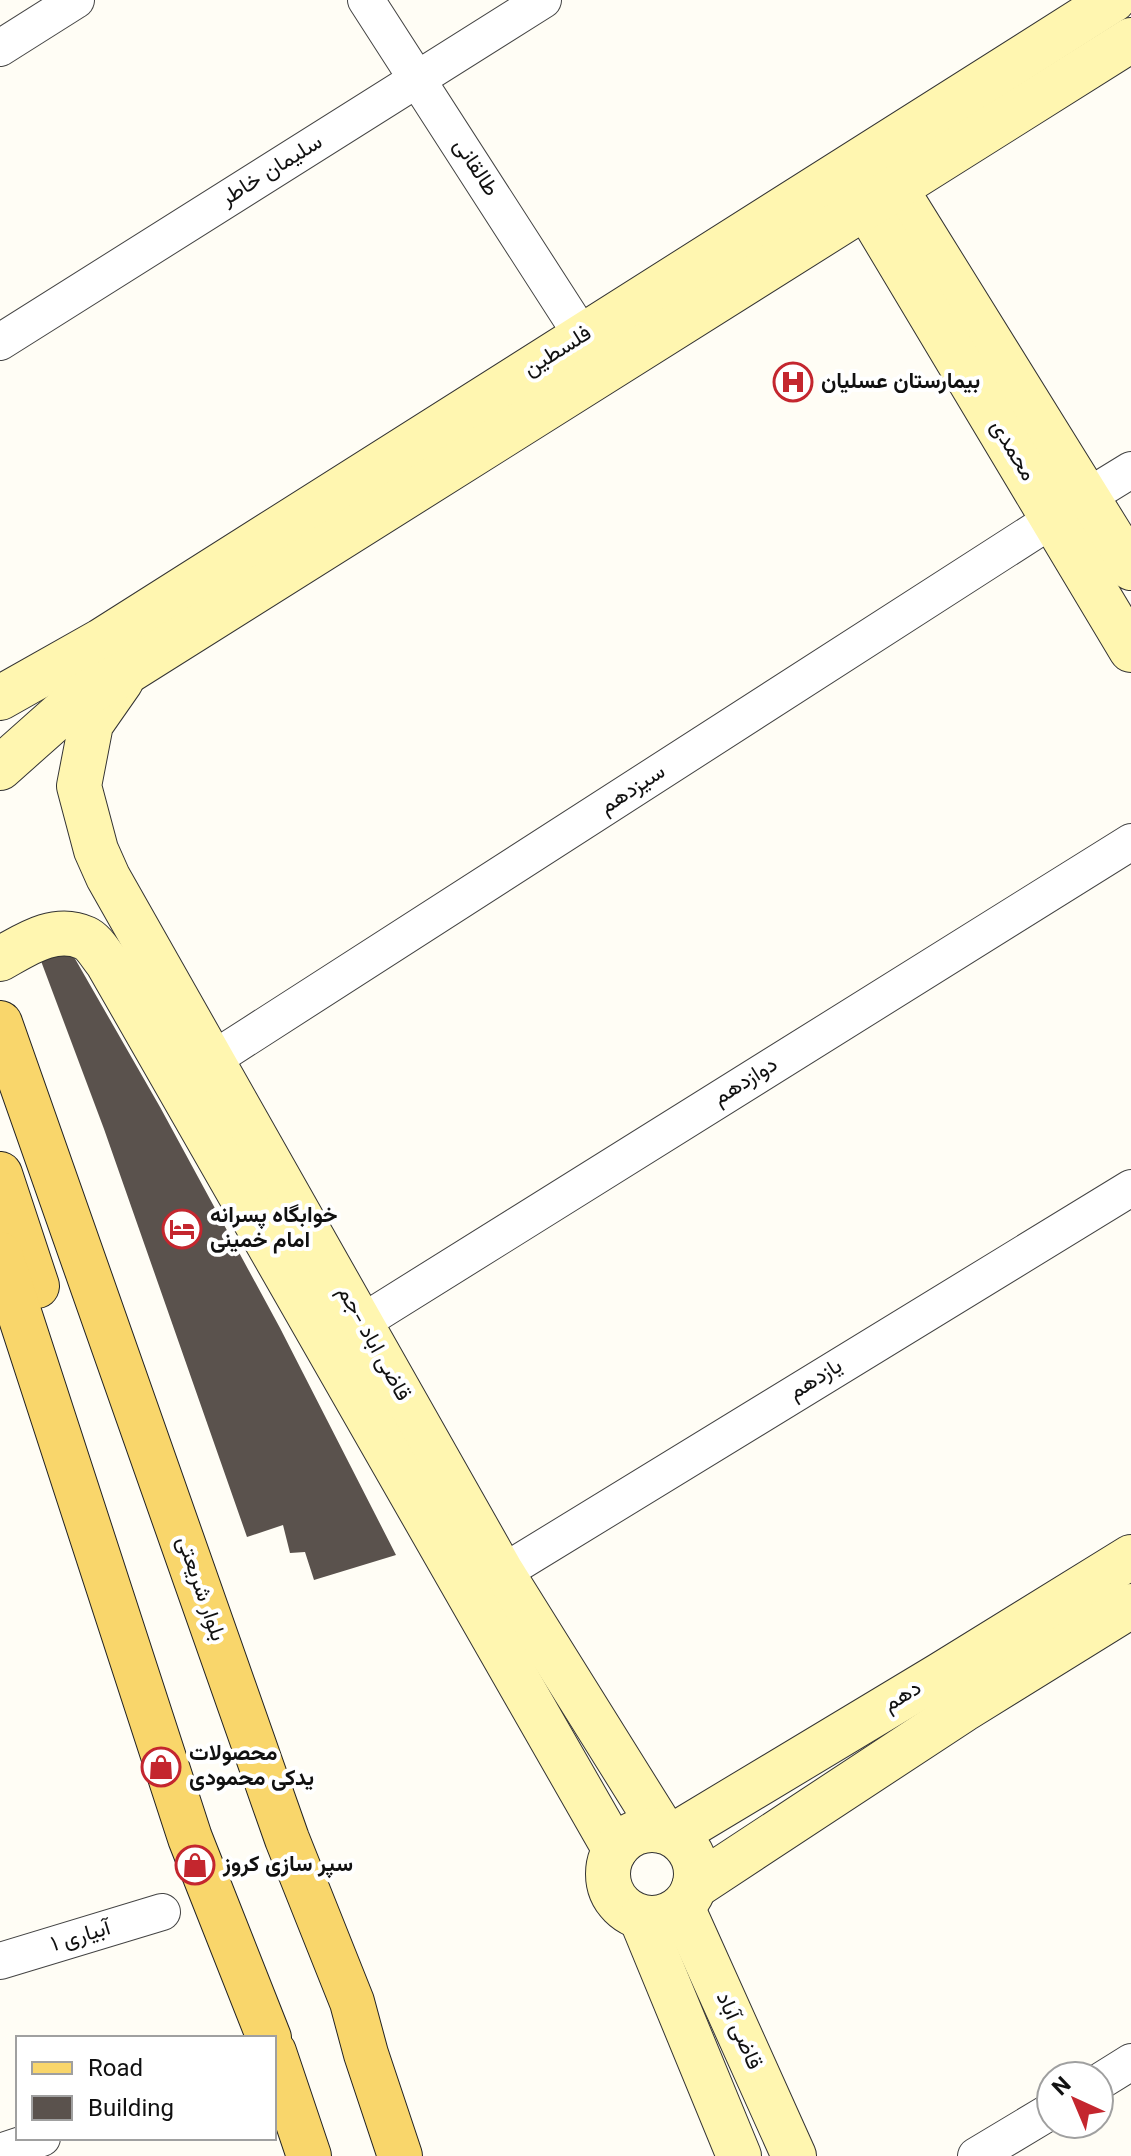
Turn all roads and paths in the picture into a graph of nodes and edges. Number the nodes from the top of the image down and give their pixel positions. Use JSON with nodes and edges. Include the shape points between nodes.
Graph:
{"nodes":[{"id":1,"x":76,"y":0,"type":"edge"},
{"id":2,"x":366,"y":0,"type":"edge"},
{"id":3,"x":543,"y":0,"type":"edge"},
{"id":4,"x":1113,"y":0,"type":"edge"},
{"id":5,"x":1131,"y":40,"type":"edge"},
{"id":6,"x":0,"y":48,"type":"edge"},
{"id":7,"x":417,"y":79,"type":"junction"},
{"id":8,"x":870,"y":179,"type":"junction"},
{"id":9,"x":583,"y":337,"type":"junction"},
{"id":10,"x":0,"y":342,"type":"edge"},
{"id":11,"x":523,"y":398,"type":"junction"},
{"id":12,"x":1131,"y":470,"type":"edge"},
{"id":13,"x":1070,"y":508,"type":"junction"},
{"id":14,"x":1131,"y":568,"type":"edge"},
{"id":15,"x":1131,"y":650,"type":"edge"},
{"id":16,"x":127,"y":672,"type":"junction"},
{"id":17,"x":0,"y":698,"type":"edge"},
{"id":18,"x":0,"y":768,"type":"edge"},
{"id":19,"x":1131,"y":842,"type":"edge"},
{"id":20,"x":0,"y":959,"type":"edge"},
{"id":21,"x":0,"y":1023,"type":"edge"},
{"id":22,"x":212,"y":1060,"type":"junction"},
{"id":23,"x":0,"y":1094,"type":"edge"},
{"id":24,"x":0,"y":1174,"type":"edge"},
{"id":25,"x":1131,"y":1188,"type":"edge"},
{"id":26,"x":0,"y":1254,"type":"edge"},
{"id":27,"x":361,"y":1323,"type":"junction"},
{"id":28,"x":1131,"y":1557,"type":"edge"},
{"id":29,"x":502,"y":1573,"type":"junction"},
{"id":30,"x":1131,"y":1606,"type":"edge"},
{"id":31,"x":952,"y":1693,"type":"junction"},
{"id":32,"x":278,"y":1809,"type":"junction"},
{"id":33,"x":669,"y":1833,"type":"junction"},
{"id":34,"x":190,"y":1838,"type":"junction"},
{"id":35,"x":615,"y":1850,"type":"junction"},
{"id":36,"x":672,"y":1904,"type":"junction"},
{"id":37,"x":162,"y":1912,"type":"dead end"},
{"id":38,"x":0,"y":1961,"type":"edge"},
{"id":39,"x":268,"y":2036,"type":"edge"},
{"id":40,"x":276,"y":2058,"type":"edge"},
{"id":41,"x":1035,"y":2121,"type":"edge"},
{"id":42,"x":36,"y":2140,"type":"edge"},
{"id":43,"x":0,"y":2152,"type":"edge"},
{"id":44,"x":309,"y":2156,"type":"edge"},
{"id":45,"x":400,"y":2156,"type":"edge"},
{"id":46,"x":739,"y":2156,"type":"edge"},
{"id":47,"x":794,"y":2156,"type":"edge"},
{"id":48,"x":976,"y":2156,"type":"edge"}],
"edges":[{"from":1,"to":6,"type":"street"},
{"from":2,"to":7,"type":"street","name":"طالقانی"},
{"from":3,"to":7,"type":"street","name":"سلیمان خاطر"},
{"from":4,"to":8,"type":"main road","name":"فلسطین"},
{"from":5,"to":8,"type":"main road","name":"فلسطین"},
{"from":7,"to":9,"type":"street","name":"طالقانی"},
{"from":7,"to":10,"type":"street","name":"سلیمان خاطر"},
{"from":8,"to":9,"type":"main road","name":"فلسطین"},
{"from":8,"to":11,"type":"main road","name":"فلسطین"},
{"from":8,"to":13,"type":"main road","name":"محمدی"},
{"from":9,"to":11,"type":"main road","name":"فلسطین"},
{"from":11,"to":16,"type":"main road","name":"فلسطین"},
{"from":11,"to":17,"type":"main road","name":"فلسطین"},
{"from":12,"to":13,"type":"street","name":"سیزدهم"},
{"from":13,"to":14,"type":"main road","name":"محمدی"},
{"from":13,"to":15,"type":"main road","name":"محمدی"},
{"from":13,"to":22,"type":"street","name":"سیزدهم"},
{"from":16,"to":18,"type":"main road","name":"فلسطین","via":[[81,696]]},
{"from":16,"to":22,"type":"main road","name":"قاضی اباد -جم","via":[[91,724],[79,786],[108,877]]},
{"from":19,"to":27,"type":"street","name":"دوازدهم"},
{"from":20,"to":35,"type":"main road","name":"قاضی اباد -جم","via":[[39,938],[62,933],[87,939],[107,962]]},
{"from":21,"to":32,"type":"main road","name":"بلوار شریعتی"},
{"from":22,"to":27,"type":"main road","name":"قاضی اباد -جم"},
{"from":23,"to":32,"type":"main road","via":[[241,1781]]},
{"from":24,"to":34,"type":"main road","via":[[204,1793]]},
{"from":25,"to":29,"type":"street","name":"یازدهم"},
{"from":26,"to":34,"type":"main road"},
{"from":27,"to":29,"type":"main road","name":"قاضی اباد -جم"},
{"from":28,"to":31,"type":"main road","name":"دهم"},
{"from":29,"to":33,"type":"main road","name":"قاضی اباد -جم"},
{"from":30,"to":31,"type":"main road","name":"دهم"},
{"from":31,"to":33,"type":"main road","name":"دهم"},
{"from":31,"to":36,"type":"main road","name":"دهم"},
{"from":32,"to":45,"type":"main road","name":"بلوار شریعتی","via":[[352,2002]]},
{"from":33,"to":35,"type":"main road","via":[[636,1832]]},
{"from":33,"to":36,"type":"main road","via":[[686,1845],[696,1872]]},
{"from":34,"to":39,"type":"main road"},
{"from":35,"to":36,"type":"main road","via":[[607,1877],[618,1903],[628,1912]]},
{"from":36,"to":46,"type":"main road","name":"قاضی آباد"},
{"from":36,"to":47,"type":"main road","name":"قاضی آباد"},
{"from":37,"to":38,"type":"street","name":"آبیاری ۱"},
{"from":40,"to":44,"type":"main road"},
{"from":41,"to":48,"type":"street"},
{"from":42,"to":43,"type":"street"}]}
